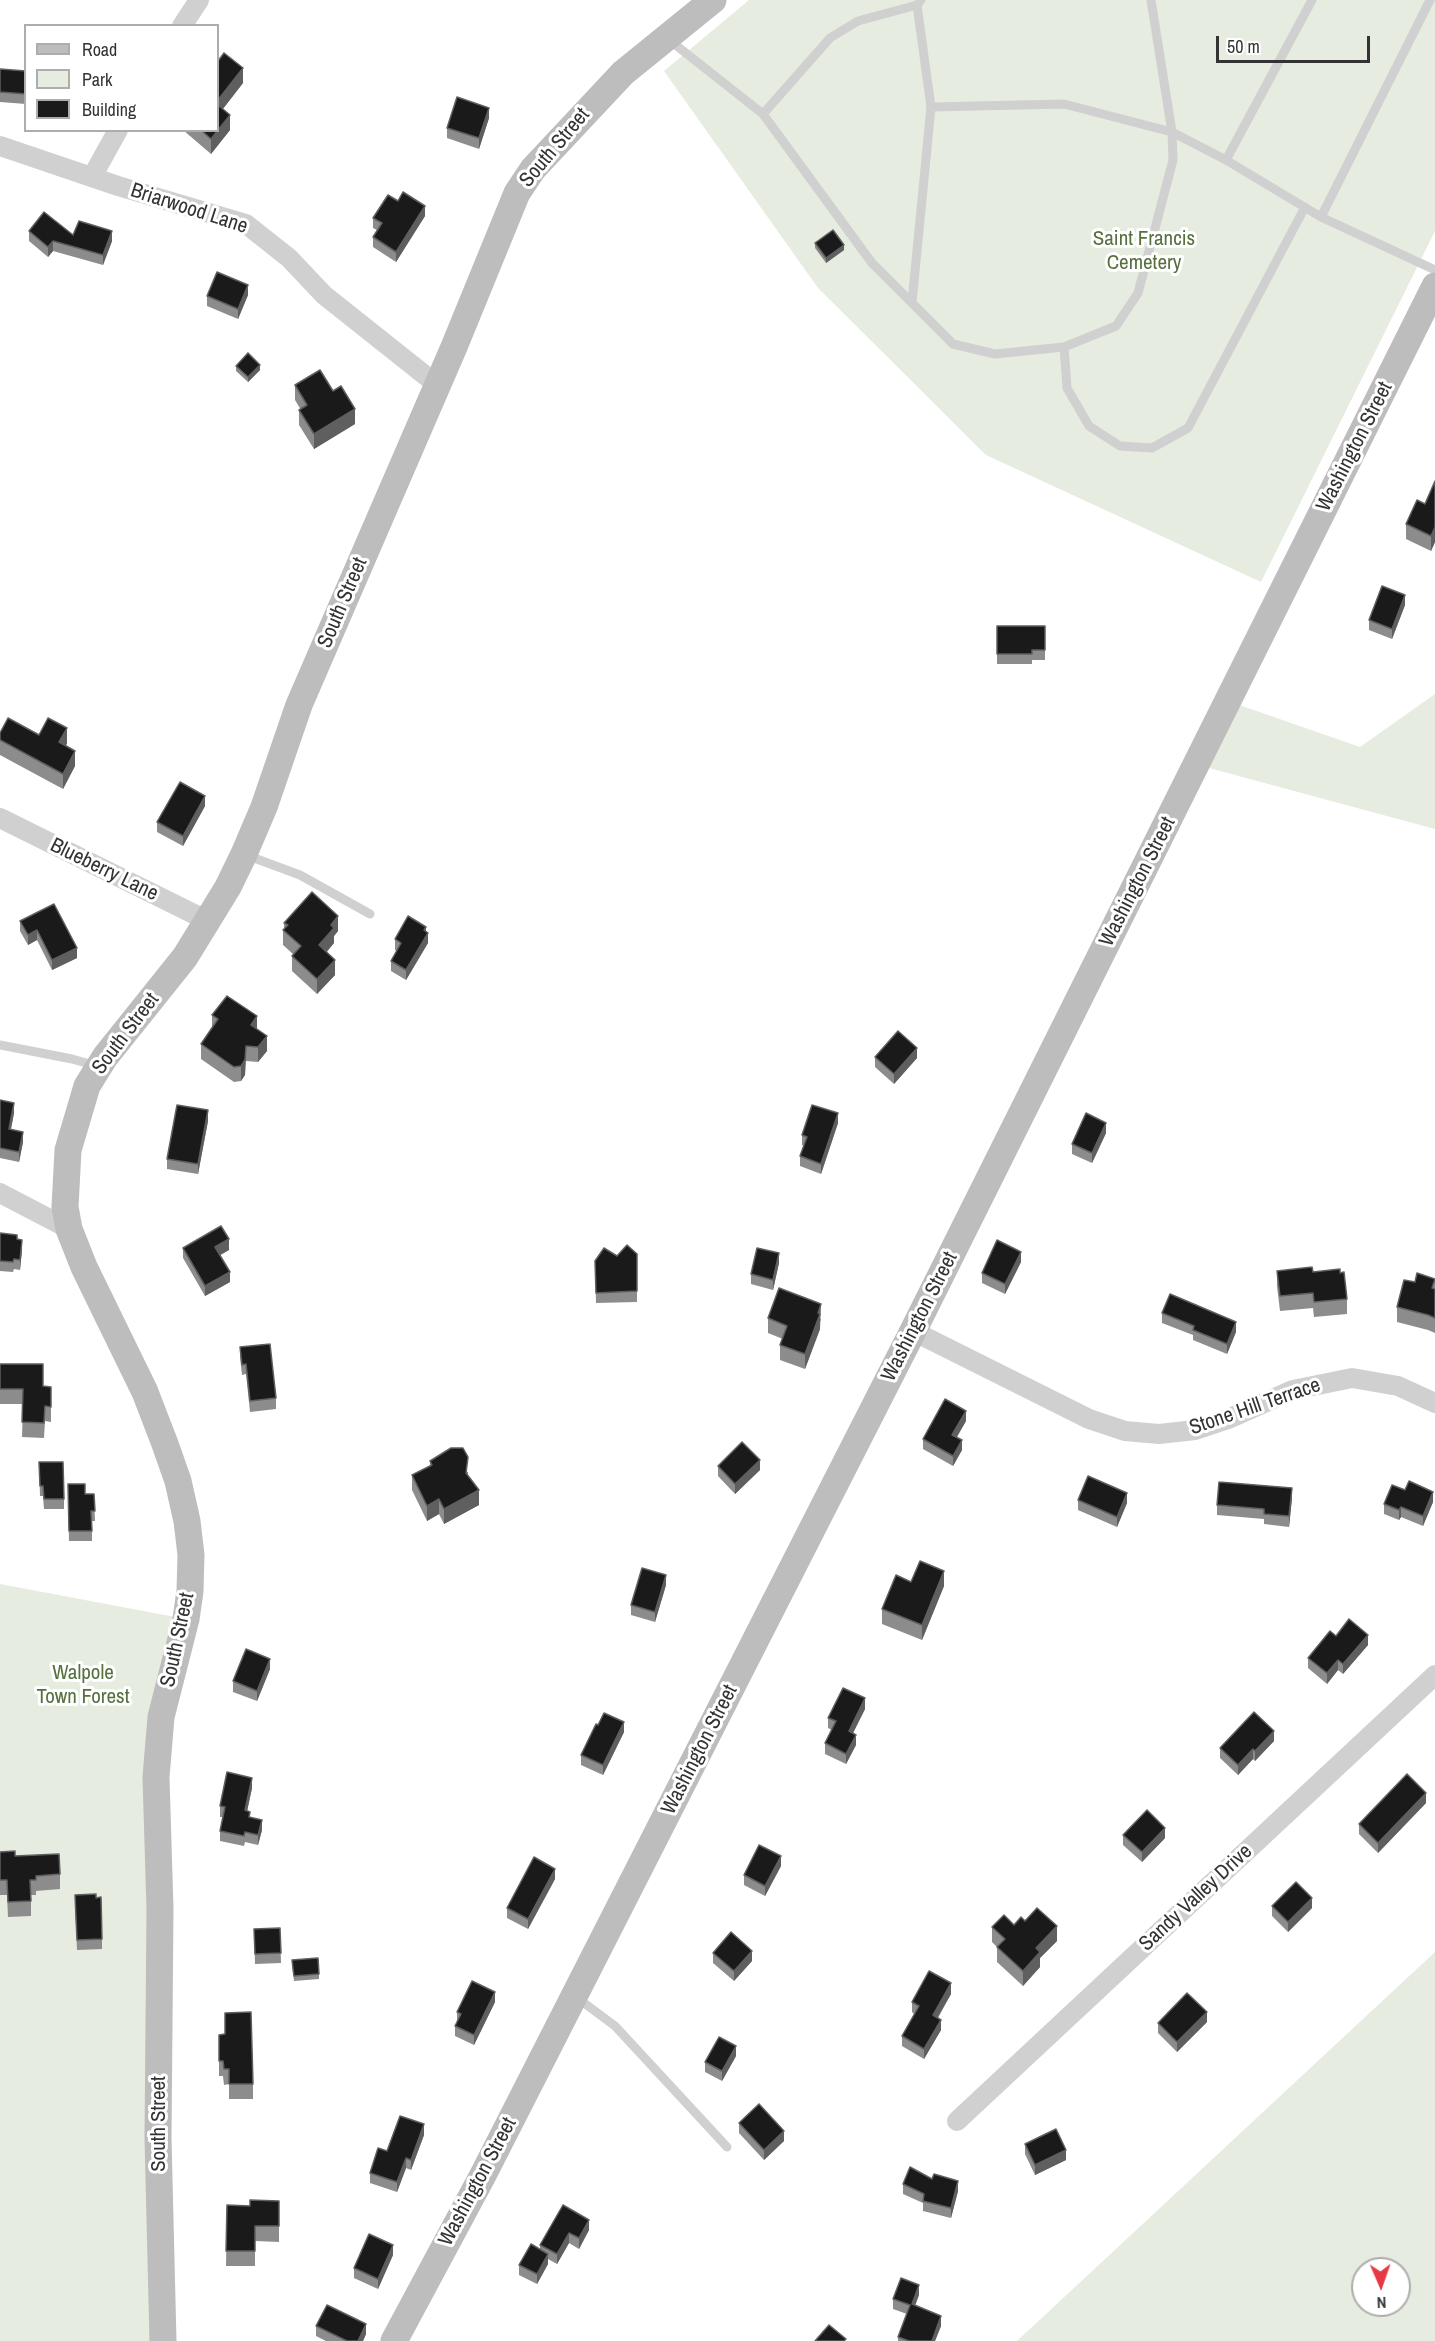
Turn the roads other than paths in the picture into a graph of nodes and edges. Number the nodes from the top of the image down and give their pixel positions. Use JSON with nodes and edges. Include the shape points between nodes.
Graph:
{"nodes":[{"id":1,"x":199,"y":0,"type":"edge"},
{"id":2,"x":713,"y":0,"type":"edge"},
{"id":3,"x":1151,"y":0,"type":"edge"},
{"id":4,"x":1312,"y":0,"type":"edge"},
{"id":5,"x":1430,"y":0,"type":"edge"},
{"id":6,"x":919,"y":2,"type":"edge"},
{"id":7,"x":183,"y":24,"type":"edge"},
{"id":8,"x":666,"y":38,"type":"junction"},
{"id":9,"x":931,"y":107,"type":"junction"},
{"id":10,"x":763,"y":114,"type":"junction"},
{"id":11,"x":117,"y":132,"type":"edge"},
{"id":12,"x":1173,"y":132,"type":"junction"},
{"id":13,"x":0,"y":146,"type":"edge"},
{"id":14,"x":1226,"y":160,"type":"junction"},
{"id":15,"x":92,"y":177,"type":"junction"},
{"id":16,"x":1305,"y":207,"type":"junction"},
{"id":17,"x":1321,"y":217,"type":"junction"},
{"id":18,"x":1435,"y":270,"type":"edge"},
{"id":19,"x":1435,"y":286,"type":"edge"},
{"id":20,"x":912,"y":302,"type":"junction"},
{"id":21,"x":1064,"y":347,"type":"junction"},
{"id":22,"x":436,"y":384,"type":"junction"},
{"id":23,"x":0,"y":818,"type":"edge"},
{"id":24,"x":244,"y":854,"type":"junction"},
{"id":25,"x":370,"y":914,"type":"dead end"},
{"id":26,"x":208,"y":921,"type":"junction"},
{"id":27,"x":0,"y":1045,"type":"edge"},
{"id":28,"x":99,"y":1067,"type":"junction"},
{"id":29,"x":0,"y":1193,"type":"edge"},
{"id":30,"x":69,"y":1229,"type":"junction"},
{"id":31,"x":913,"y":1331,"type":"junction"},
{"id":32,"x":1435,"y":1404,"type":"edge"},
{"id":33,"x":1435,"y":1675,"type":"edge"},
{"id":34,"x":574,"y":1995,"type":"junction"},
{"id":35,"x":957,"y":2121,"type":"dead end"},
{"id":36,"x":727,"y":2146,"type":"dead end"},
{"id":37,"x":163,"y":2341,"type":"edge"},
{"id":38,"x":394,"y":2341,"type":"edge"}],
"edges":[{"from":1,"to":7,"type":"street"},
{"from":2,"to":8,"type":"street","name":"South Street"},
{"from":3,"to":12,"type":"lane"},
{"from":4,"to":14,"type":"lane"},
{"from":5,"to":17,"type":"lane"},
{"from":6,"to":9,"type":"lane"},
{"from":6,"to":10,"type":"lane","via":[[858,21],[830,38]]},
{"from":8,"to":10,"type":"lane"},
{"from":8,"to":22,"type":"street","name":"South Street","via":[[623,73],[533,169],[513,200]]},
{"from":9,"to":12,"type":"lane","via":[[1064,105]]},
{"from":9,"to":20,"type":"lane"},
{"from":10,"to":20,"type":"lane","via":[[872,263]]},
{"from":11,"to":15,"type":"street"},
{"from":12,"to":14,"type":"lane"},
{"from":12,"to":21,"type":"lane","via":[[1173,160],[1138,293],[1116,326]]},
{"from":13,"to":15,"type":"street","name":"Briarwood Lane"},
{"from":14,"to":16,"type":"lane"},
{"from":15,"to":22,"type":"street","name":"Briarwood Lane","via":[[246,224],[289,258],[324,295]]},
{"from":16,"to":17,"type":"lane"},
{"from":16,"to":21,"type":"lane","via":[[1188,428],[1152,448],[1120,446],[1089,426],[1067,388]]},
{"from":17,"to":18,"type":"lane"},
{"from":19,"to":31,"type":"street","name":"Washington Street"},
{"from":20,"to":21,"type":"lane","via":[[953,344],[995,354]]},
{"from":22,"to":24,"type":"street","name":"South Street","via":[[299,705]]},
{"from":23,"to":26,"type":"street","name":"Blueberry Lane"},
{"from":24,"to":25,"type":"lane","via":[[300,875]]},
{"from":24,"to":26,"type":"street","name":"South Street"},
{"from":26,"to":28,"type":"street","name":"South Street"},
{"from":27,"to":28,"type":"lane"},
{"from":28,"to":30,"type":"street","name":"South Street","via":[[87,1086],[68,1150],[65,1207]]},
{"from":29,"to":30,"type":"street"},
{"from":30,"to":37,"type":"street","name":"South Street","via":[[146,1392],[178,1481],[191,1555],[186,1619],[161,1717],[156,1777]]},
{"from":31,"to":32,"type":"street","name":"Stone Hill Terrace","via":[[1089,1419],[1125,1431],[1159,1434],[1195,1430],[1293,1390],[1352,1377],[1398,1386]]},
{"from":31,"to":34,"type":"street","name":"Washington Street"},
{"from":33,"to":35,"type":"street","name":"Sandy Valley Drive"},
{"from":34,"to":36,"type":"lane","via":[[615,2026]]},
{"from":34,"to":38,"type":"street","name":"Washington Street"}]}
